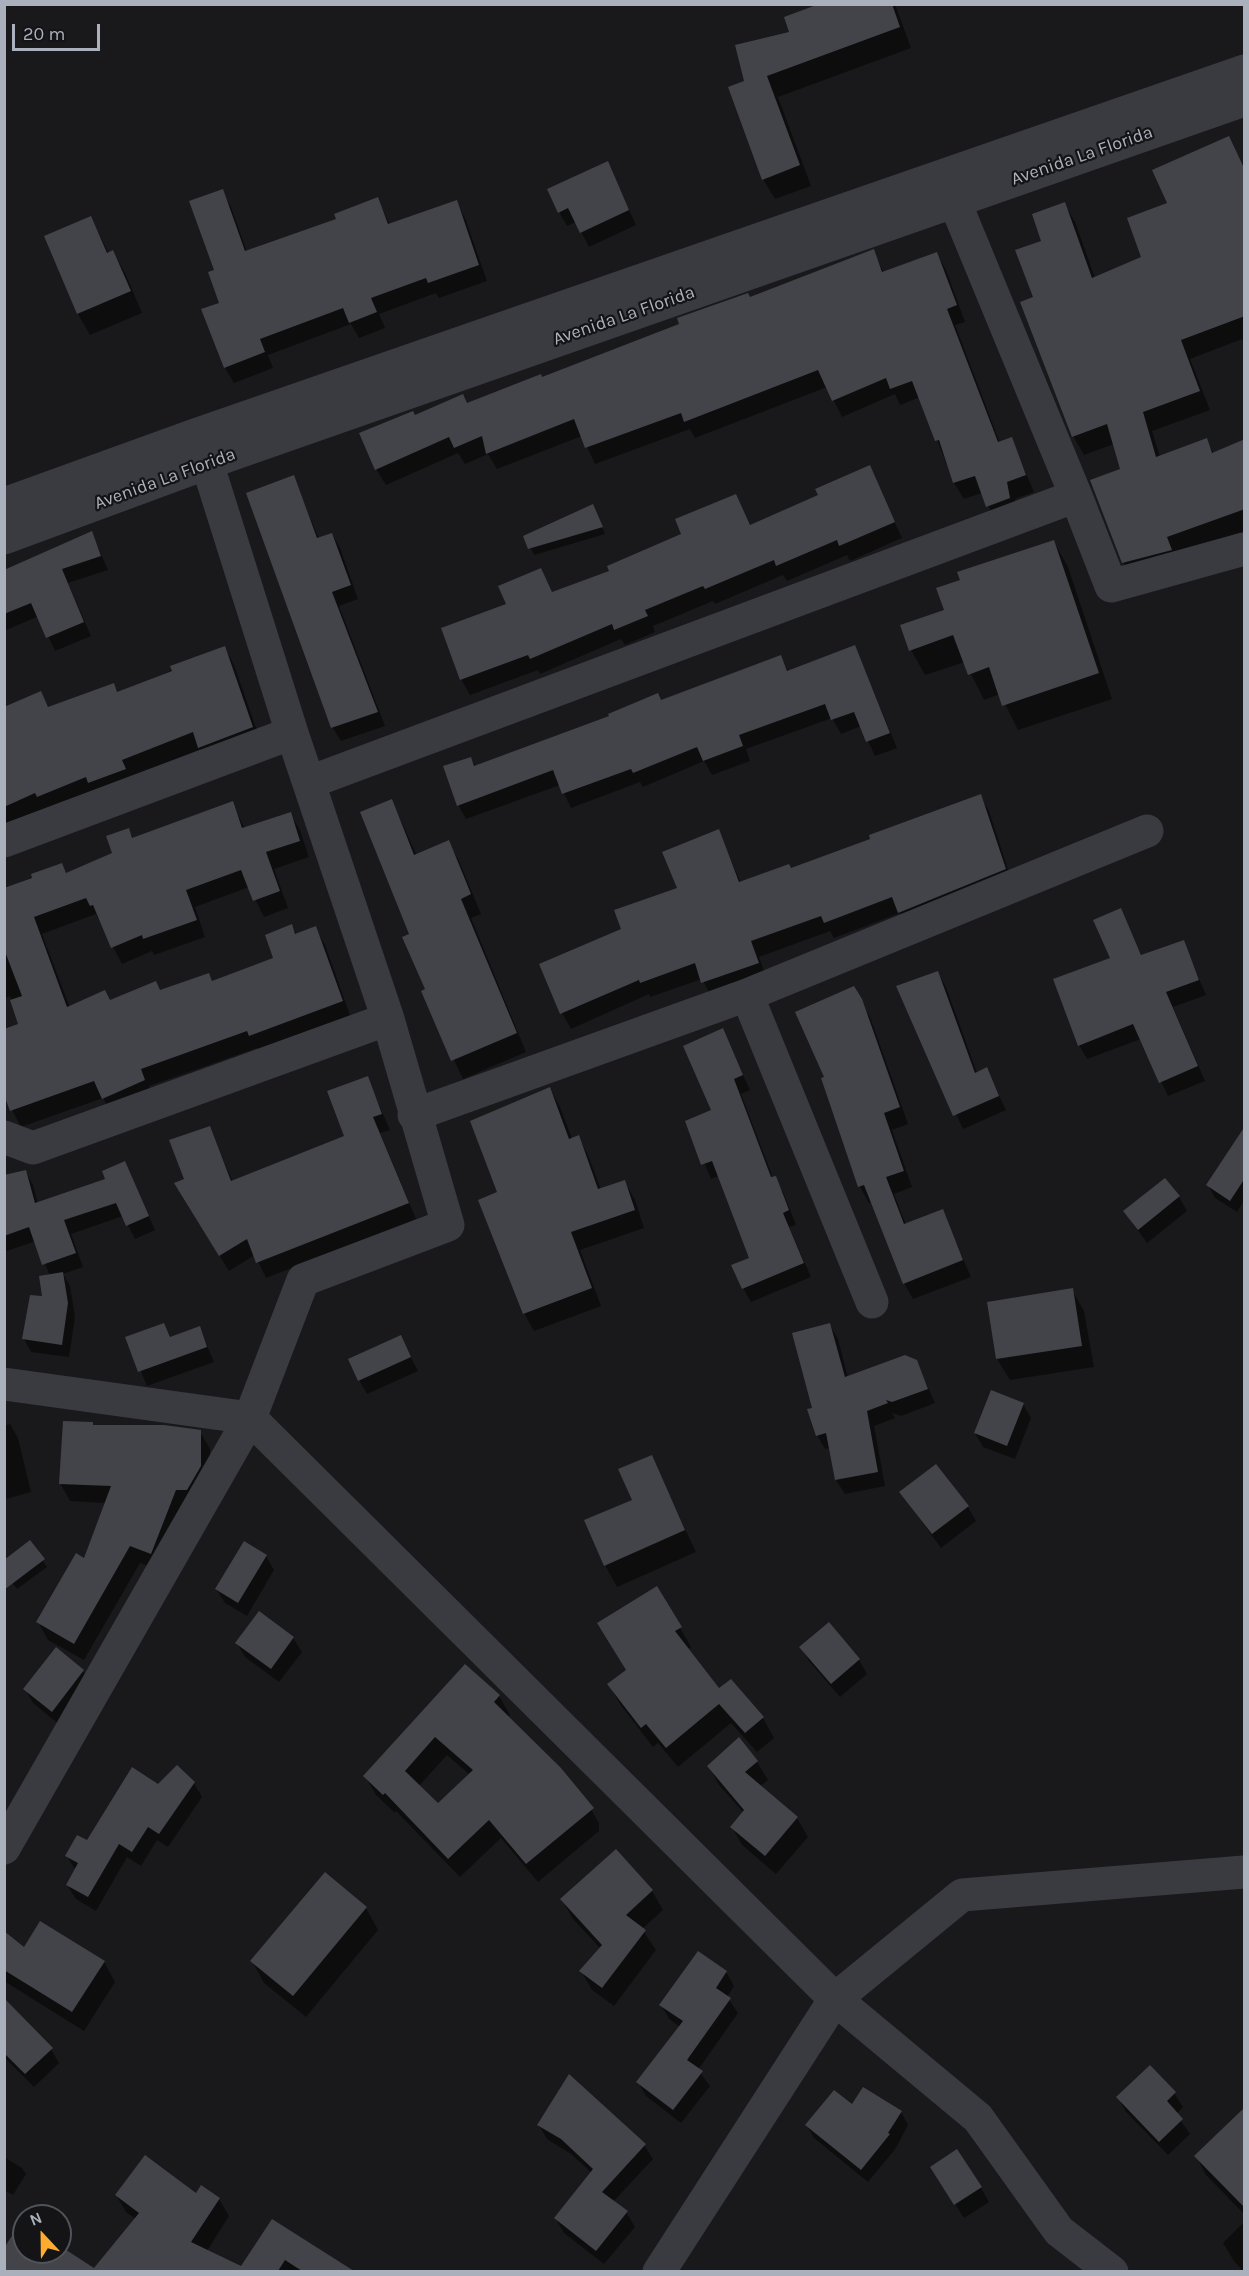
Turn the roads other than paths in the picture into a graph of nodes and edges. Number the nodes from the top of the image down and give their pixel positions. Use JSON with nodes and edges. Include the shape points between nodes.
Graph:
{"nodes":[{"id":1,"x":1245,"y":71,"type":"edge"},
{"id":2,"x":1245,"y":100,"type":"edge"},
{"id":3,"x":954,"y":200,"type":"junction"},
{"id":4,"x":201,"y":449,"type":"junction"},
{"id":5,"x":1076,"y":496,"type":"junction"},
{"id":6,"x":4,"y":504,"type":"edge"},
{"id":7,"x":4,"y":538,"type":"edge"},
{"id":8,"x":1245,"y":549,"type":"edge"},
{"id":9,"x":292,"y":733,"type":"junction"},
{"id":10,"x":310,"y":782,"type":"junction"},
{"id":11,"x":1147,"y":831,"type":"dead end"},
{"id":12,"x":4,"y":841,"type":"edge"},
{"id":13,"x":747,"y":995,"type":"junction"},
{"id":14,"x":388,"y":1019,"type":"junction"},
{"id":15,"x":414,"y":1115,"type":"junction"},
{"id":16,"x":4,"y":1137,"type":"edge"},
{"id":17,"x":872,"y":1302,"type":"dead end"},
{"id":18,"x":4,"y":1384,"type":"edge"},
{"id":19,"x":250,"y":1418,"type":"junction"},
{"id":20,"x":4,"y":1848,"type":"edge"},
{"id":21,"x":1245,"y":1872,"type":"edge"},
{"id":22,"x":835,"y":1999,"type":"junction"},
{"id":23,"x":659,"y":2271,"type":"edge"},
{"id":24,"x":1112,"y":2271,"type":"edge"}],
"edges":[{"from":1,"to":4,"type":"street"},
{"from":2,"to":3,"type":"street","name":"Avenida La Florida"},
{"from":3,"to":4,"type":"street","name":"Avenida La Florida"},
{"from":3,"to":5,"type":"street"},
{"from":4,"to":6,"type":"street"},
{"from":4,"to":7,"type":"street","name":"Avenida La Florida"},
{"from":4,"to":9,"type":"street"},
{"from":5,"to":8,"type":"street","via":[[1111,586]]},
{"from":5,"to":10,"type":"street"},
{"from":9,"to":10,"type":"street"},
{"from":9,"to":12,"type":"street"},
{"from":10,"to":14,"type":"street"},
{"from":11,"to":13,"type":"street"},
{"from":13,"to":15,"type":"street"},
{"from":13,"to":17,"type":"street"},
{"from":14,"to":15,"type":"street"},
{"from":14,"to":16,"type":"street","via":[[33,1148]]},
{"from":15,"to":19,"type":"street","via":[[448,1225],[303,1280]]},
{"from":18,"to":19,"type":"street"},
{"from":19,"to":20,"type":"street"},
{"from":19,"to":22,"type":"street"},
{"from":21,"to":22,"type":"street","via":[[962,1895]]},
{"from":22,"to":23,"type":"street"},
{"from":22,"to":24,"type":"street","via":[[978,2118],[1059,2230]]}]}
